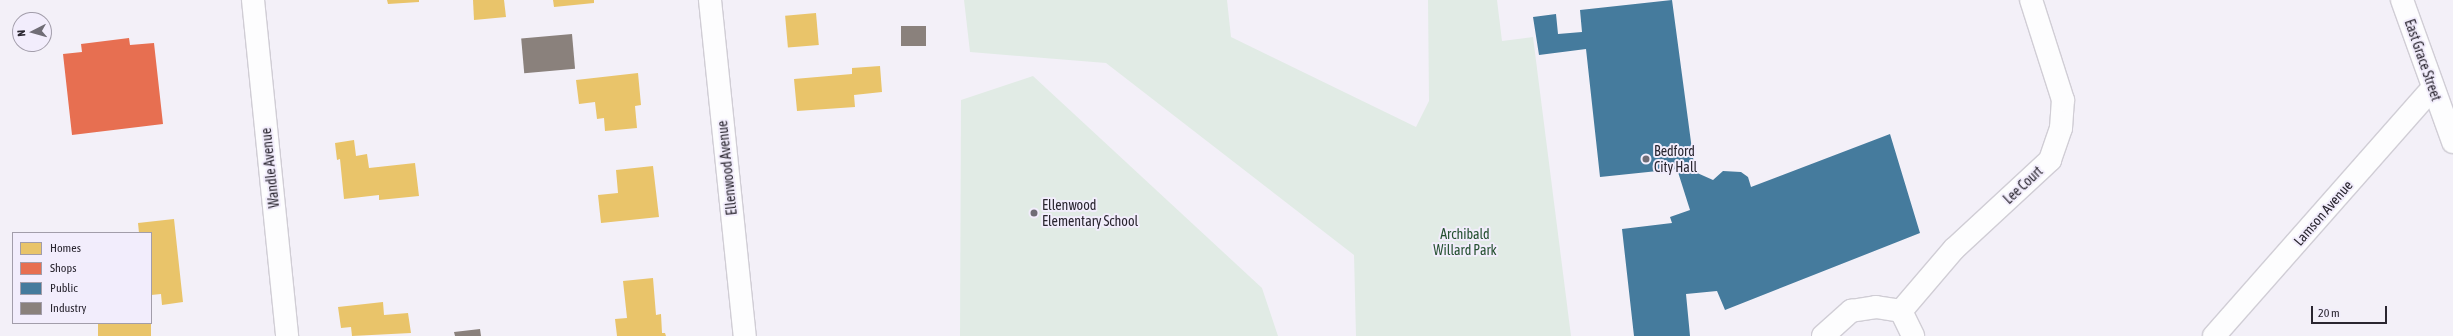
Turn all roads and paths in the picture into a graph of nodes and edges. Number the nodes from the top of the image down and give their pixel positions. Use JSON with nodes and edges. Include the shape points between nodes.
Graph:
{"nodes":[{"id":1,"x":253,"y":0,"type":"edge"},
{"id":2,"x":710,"y":0,"type":"edge"},
{"id":3,"x":2031,"y":0,"type":"edge"},
{"id":4,"x":2402,"y":0,"type":"edge"},
{"id":5,"x":2432,"y":89,"type":"junction"},
{"id":6,"x":2453,"y":142,"type":"edge"},
{"id":7,"x":1901,"y":311,"type":"junction"},
{"id":8,"x":288,"y":336,"type":"edge"},
{"id":9,"x":744,"y":336,"type":"edge"},
{"id":10,"x":1822,"y":336,"type":"edge"},
{"id":11,"x":1914,"y":336,"type":"edge"},
{"id":12,"x":2214,"y":336,"type":"edge"}],
"edges":[{"from":1,"to":8,"type":"street","name":"Wandle Avenue"},
{"from":2,"to":9,"type":"street","name":"Ellenwood Avenue"},
{"from":3,"to":7,"type":"street","name":"Lee Court","via":[[2063,100],[2062,128],[2050,160],[1954,249]]},
{"from":4,"to":5,"type":"street","name":"East Grace Street"},
{"from":5,"to":6,"type":"street","name":"East Grace Street"},
{"from":5,"to":12,"type":"street","name":"Lamson Avenue"},
{"from":7,"to":10,"type":"street","via":[[1876,307],[1851,311]]},
{"from":7,"to":11,"type":"street"}]}
